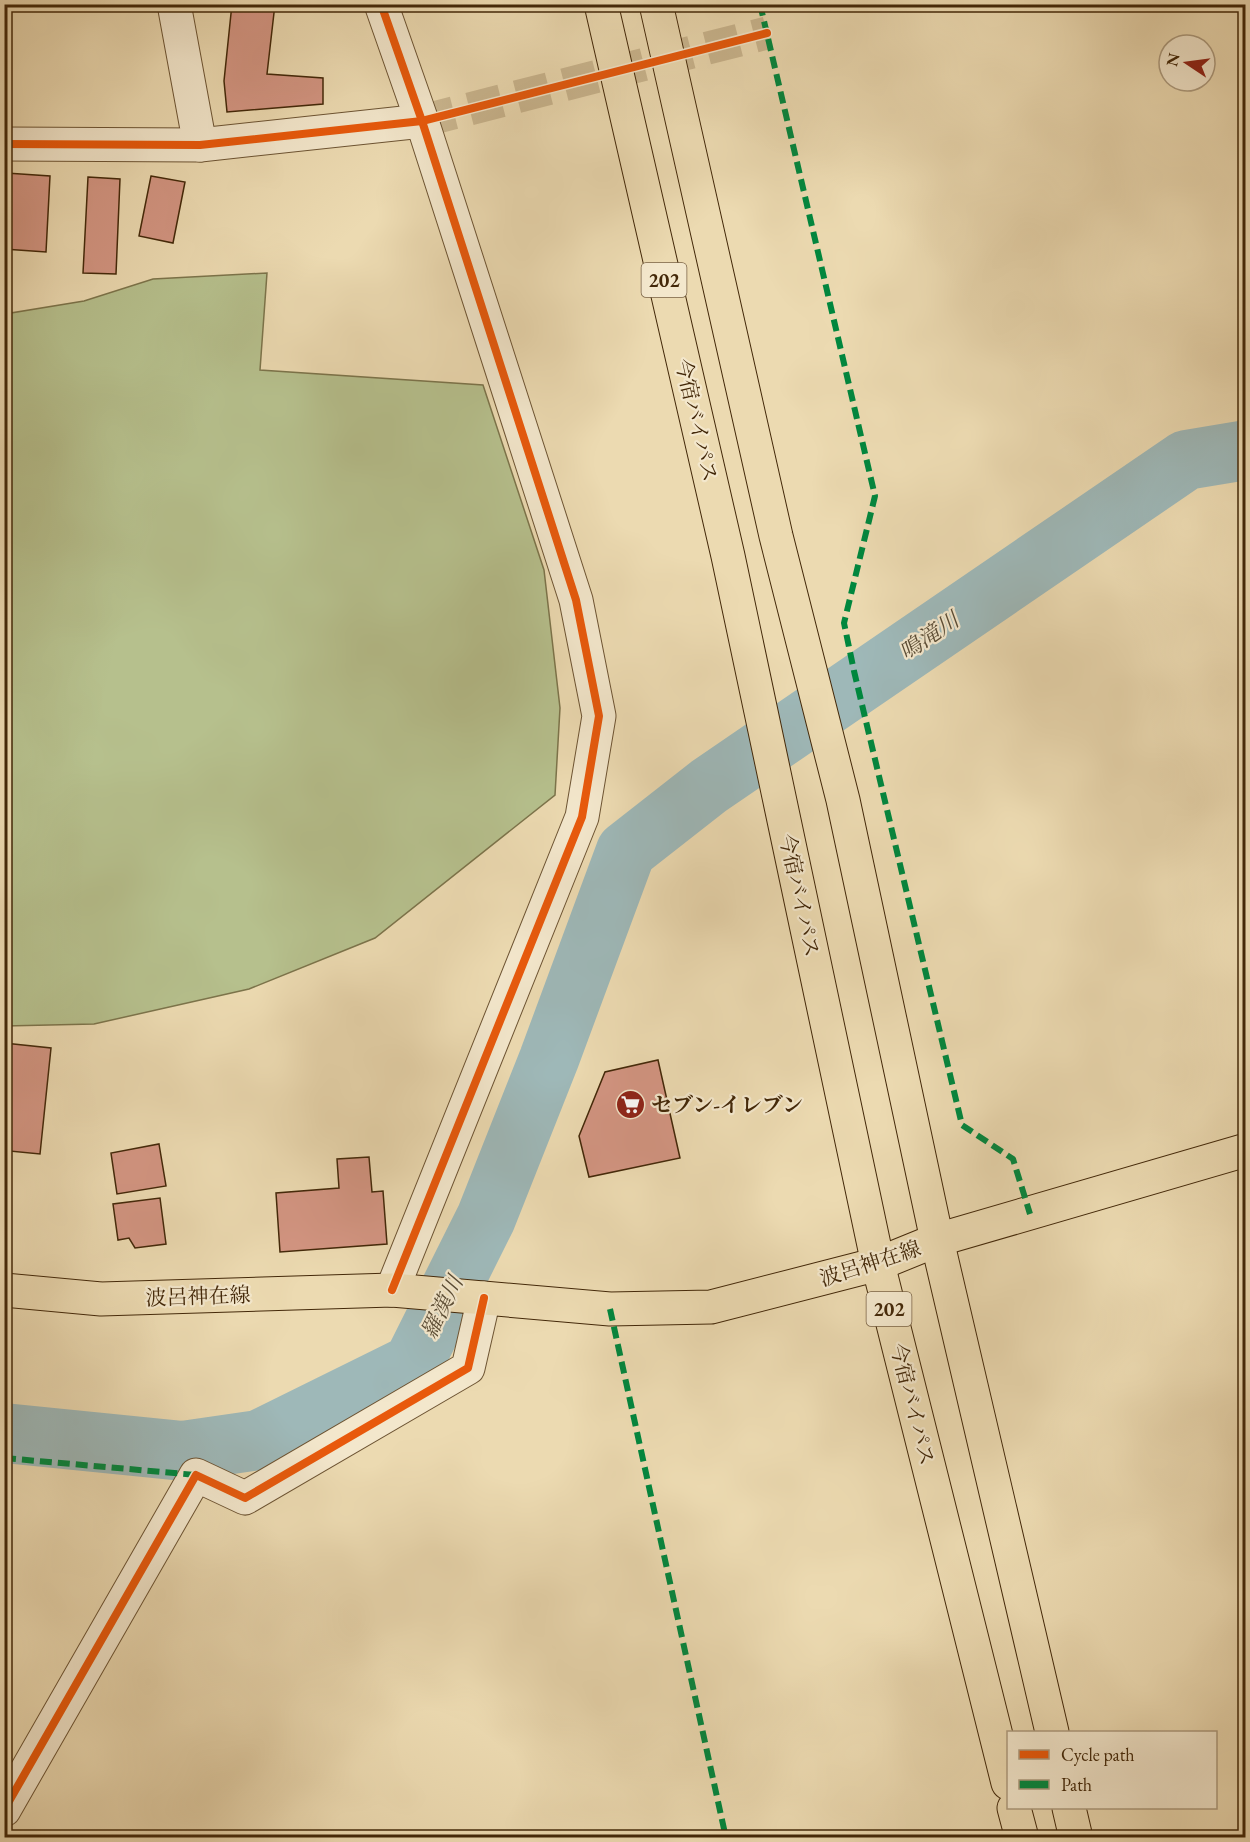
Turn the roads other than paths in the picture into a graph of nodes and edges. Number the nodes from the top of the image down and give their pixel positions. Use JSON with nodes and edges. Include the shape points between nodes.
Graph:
{"nodes":[{"id":1,"x":174,"y":4,"type":"edge"},
{"id":2,"x":381,"y":4,"type":"edge"},
{"id":3,"x":601,"y":4,"type":"edge"},
{"id":4,"x":656,"y":4,"type":"edge"},
{"id":5,"x":422,"y":121,"type":"junction"},
{"id":6,"x":4,"y":144,"type":"edge"},
{"id":7,"x":200,"y":145,"type":"junction"},
{"id":8,"x":1245,"y":1150,"type":"edge"},
{"id":9,"x":937,"y":1240,"type":"junction"},
{"id":10,"x":878,"y":1264,"type":"junction"},
{"id":11,"x":4,"y":1290,"type":"edge"},
{"id":12,"x":392,"y":1290,"type":"junction"},
{"id":13,"x":484,"y":1298,"type":"junction"},
{"id":14,"x":1052,"y":1731,"type":"edge"},
{"id":15,"x":1007,"y":1779,"type":"edge"},
{"id":16,"x":1014,"y":1809,"type":"edge"},
{"id":17,"x":1069,"y":1809,"type":"edge"},
{"id":18,"x":4,"y":1810,"type":"edge"},
{"id":19,"x":1022,"y":1838,"type":"edge"},
{"id":20,"x":1076,"y":1838,"type":"edge"}],
"edges":[{"from":1,"to":7,"type":"street"},
{"from":2,"to":5,"type":"street"},
{"from":3,"to":10,"type":"main road","name":"今宿バイパス","number":"202","via":[[728,556]]},
{"from":4,"to":9,"type":"main road","number":"202","via":[[776,536],[843,800]]},
{"from":5,"to":7,"type":"street"},
{"from":5,"to":12,"type":"street","via":[[576,600],[599,716],[582,817]]},
{"from":6,"to":7,"type":"street"},
{"from":8,"to":9,"type":"main road","name":"波呂神在線"},
{"from":9,"to":10,"type":"main road","name":"波呂神在線"},
{"from":9,"to":14,"type":"main road","number":"202"},
{"from":10,"to":13,"type":"main road","name":"波呂神在線","via":[[711,1307],[610,1309]]},
{"from":10,"to":15,"type":"main road","name":"今宿バイパス","number":"202"},
{"from":11,"to":12,"type":"main road","name":"波呂神在線","via":[[101,1299]]},
{"from":12,"to":13,"type":"main road","name":"波呂神在線"},
{"from":13,"to":18,"type":"street","via":[[468,1368],[245,1498],[196,1475]]},
{"from":16,"to":19,"type":"main road"},
{"from":17,"to":20,"type":"main road"}]}
